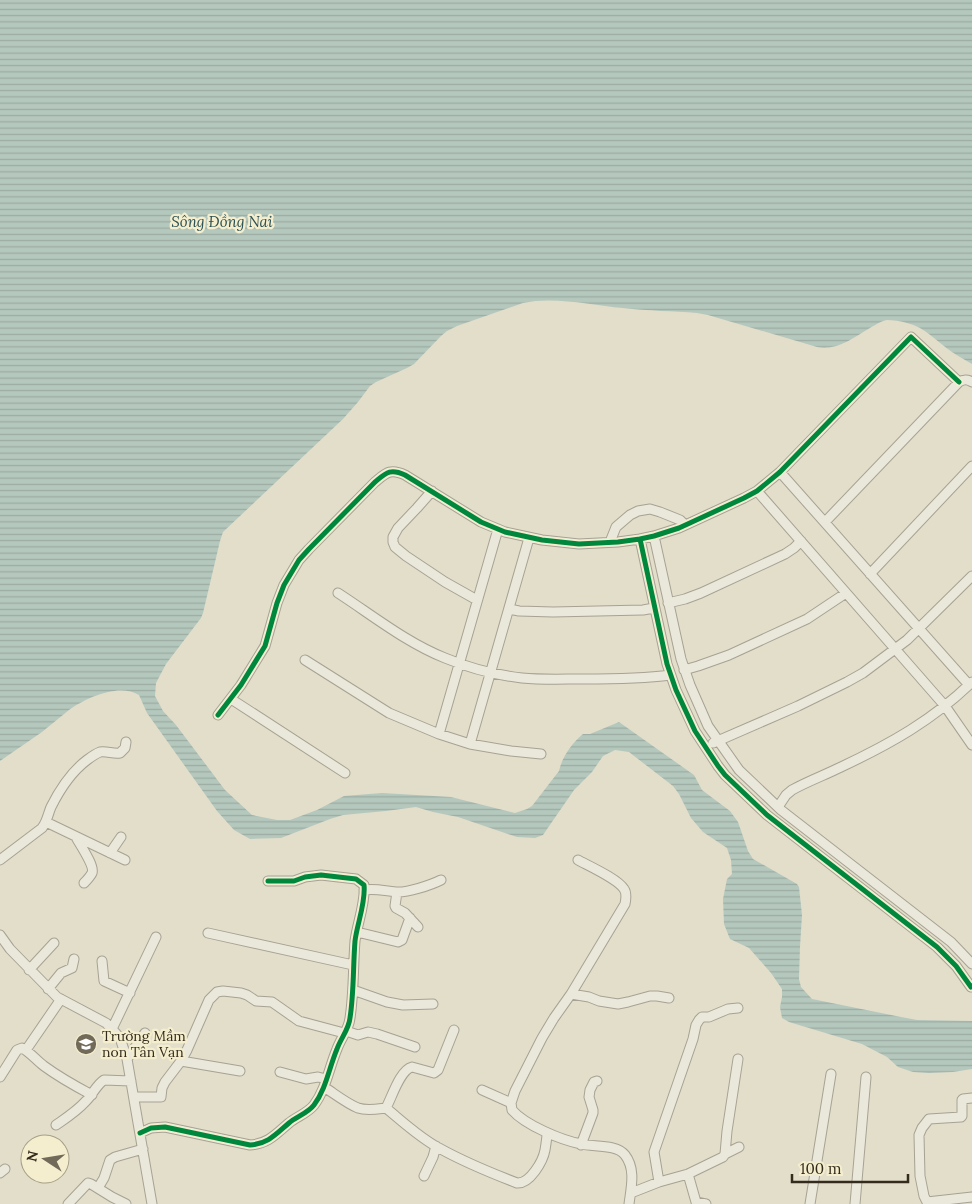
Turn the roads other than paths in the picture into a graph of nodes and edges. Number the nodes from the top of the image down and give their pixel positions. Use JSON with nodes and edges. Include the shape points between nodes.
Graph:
{"nodes":[{"id":1,"x":959,"y":382,"type":"junction"},
{"id":2,"x":972,"y":382,"type":"edge"},
{"id":3,"x":972,"y":466,"type":"edge"},
{"id":4,"x":780,"y":472,"type":"junction"},
{"id":5,"x":432,"y":491,"type":"junction"},
{"id":6,"x":757,"y":491,"type":"junction"},
{"id":7,"x":825,"y":522,"type":"junction"},
{"id":8,"x":685,"y":525,"type":"junction"},
{"id":9,"x":498,"y":529,"type":"junction"},
{"id":10,"x":654,"y":536,"type":"junction"},
{"id":11,"x":529,"y":538,"type":"junction"},
{"id":12,"x":640,"y":539,"type":"junction"},
{"id":13,"x":801,"y":541,"type":"junction"},
{"id":14,"x":610,"y":542,"type":"junction"},
{"id":15,"x":870,"y":574,"type":"junction"},
{"id":16,"x":972,"y":576,"type":"edge"},
{"id":17,"x":338,"y":593,"type":"dead end"},
{"id":18,"x":846,"y":593,"type":"junction"},
{"id":19,"x":478,"y":600,"type":"junction"},
{"id":20,"x":668,"y":602,"type":"junction"},
{"id":21,"x":654,"y":608,"type":"junction"},
{"id":22,"x":509,"y":610,"type":"junction"},
{"id":23,"x":919,"y":628,"type":"junction"},
{"id":24,"x":895,"y":650,"type":"junction"},
{"id":25,"x":305,"y":660,"type":"dead end"},
{"id":26,"x":459,"y":663,"type":"junction"},
{"id":27,"x":684,"y":670,"type":"junction"},
{"id":28,"x":491,"y":673,"type":"junction"},
{"id":29,"x":670,"y":675,"type":"junction"},
{"id":30,"x":970,"y":683,"type":"edge"},
{"id":31,"x":230,"y":699,"type":"junction"},
{"id":32,"x":945,"y":706,"type":"junction"},
{"id":33,"x":218,"y":715,"type":"dead end"},
{"id":34,"x":439,"y":734,"type":"junction"},
{"id":35,"x":718,"y":740,"type":"junction"},
{"id":36,"x":126,"y":742,"type":"dead end"},
{"id":37,"x":470,"y":744,"type":"junction"},
{"id":38,"x":972,"y":745,"type":"edge"},
{"id":39,"x":705,"y":746,"type":"junction"},
{"id":40,"x":541,"y":754,"type":"dead end"},
{"id":41,"x":345,"y":773,"type":"dead end"},
{"id":42,"x":778,"y":807,"type":"junction"},
{"id":43,"x":46,"y":822,"type":"junction"},
{"id":44,"x":76,"y":837,"type":"junction"},
{"id":45,"x":121,"y":837,"type":"dead end"},
{"id":46,"x":110,"y":853,"type":"junction"},
{"id":47,"x":0,"y":860,"type":"edge"},
{"id":48,"x":125,"y":860,"type":"dead end"},
{"id":49,"x":578,"y":860,"type":"dead end"},
{"id":50,"x":441,"y":880,"type":"dead end"},
{"id":51,"x":268,"y":881,"type":"dead end"},
{"id":52,"x":84,"y":883,"type":"dead end"},
{"id":53,"x":364,"y":890,"type":"junction"},
{"id":54,"x":398,"y":892,"type":"junction"},
{"id":55,"x":410,"y":918,"type":"junction"},
{"id":56,"x":922,"y":919,"type":"junction"},
{"id":57,"x":418,"y":927,"type":"dead end"},
{"id":58,"x":915,"y":930,"type":"junction"},
{"id":59,"x":357,"y":932,"type":"junction"},
{"id":60,"x":208,"y":933,"type":"dead end"},
{"id":61,"x":0,"y":936,"type":"edge"},
{"id":62,"x":156,"y":937,"type":"dead end"},
{"id":63,"x":54,"y":943,"type":"dead end"},
{"id":64,"x":74,"y":959,"type":"dead end"},
{"id":65,"x":102,"y":961,"type":"dead end"},
{"id":66,"x":971,"y":962,"type":"edge"},
{"id":67,"x":353,"y":965,"type":"junction"},
{"id":68,"x":29,"y":970,"type":"junction"},
{"id":69,"x":972,"y":986,"type":"edge"},
{"id":70,"x":48,"y":989,"type":"junction"},
{"id":71,"x":353,"y":990,"type":"junction"},
{"id":72,"x":130,"y":993,"type":"junction"},
{"id":73,"x":571,"y":994,"type":"junction"},
{"id":74,"x":669,"y":998,"type":"dead end"},
{"id":75,"x":61,"y":999,"type":"junction"},
{"id":76,"x":433,"y":1004,"type":"dead end"},
{"id":77,"x":738,"y":1008,"type":"dead end"},
{"id":78,"x":112,"y":1029,"type":"junction"},
{"id":79,"x":454,"y":1030,"type":"dead end"},
{"id":80,"x":345,"y":1032,"type":"junction"},
{"id":81,"x":145,"y":1034,"type":"dead end"},
{"id":82,"x":415,"y":1047,"type":"dead end"},
{"id":83,"x":26,"y":1050,"type":"junction"},
{"id":84,"x":127,"y":1059,"type":"junction"},
{"id":85,"x":738,"y":1059,"type":"dead end"},
{"id":86,"x":181,"y":1062,"type":"junction"},
{"id":87,"x":240,"y":1071,"type":"dead end"},
{"id":88,"x":280,"y":1072,"type":"dead end"},
{"id":89,"x":831,"y":1074,"type":"dead end"},
{"id":90,"x":0,"y":1077,"type":"edge"},
{"id":91,"x":866,"y":1077,"type":"dead end"},
{"id":92,"x":131,"y":1081,"type":"junction"},
{"id":93,"x":597,"y":1081,"type":"dead end"},
{"id":94,"x":325,"y":1083,"type":"junction"},
{"id":95,"x":482,"y":1090,"type":"dead end"},
{"id":96,"x":92,"y":1095,"type":"junction"},
{"id":97,"x":134,"y":1097,"type":"junction"},
{"id":98,"x":972,"y":1098,"type":"edge"},
{"id":99,"x":511,"y":1103,"type":"junction"},
{"id":100,"x":386,"y":1108,"type":"junction"},
{"id":101,"x":56,"y":1125,"type":"dead end"},
{"id":102,"x":140,"y":1133,"type":"junction"},
{"id":103,"x":547,"y":1133,"type":"junction"},
{"id":104,"x":581,"y":1144,"type":"junction"},
{"id":105,"x":436,"y":1146,"type":"junction"},
{"id":106,"x":739,"y":1147,"type":"dead end"},
{"id":107,"x":143,"y":1149,"type":"junction"},
{"id":108,"x":725,"y":1154,"type":"junction"},
{"id":109,"x":688,"y":1174,"type":"junction"},
{"id":110,"x":424,"y":1176,"type":"dead end"},
{"id":111,"x":659,"y":1182,"type":"junction"},
{"id":112,"x":98,"y":1188,"type":"junction"},
{"id":113,"x":630,"y":1193,"type":"junction"},
{"id":114,"x":972,"y":1197,"type":"edge"},
{"id":115,"x":697,"y":1203,"type":"edge"},
{"id":116,"x":927,"y":1203,"type":"edge"},
{"id":117,"x":68,"y":1204,"type":"edge"},
{"id":118,"x":126,"y":1204,"type":"edge"},
{"id":119,"x":152,"y":1204,"type":"edge"},
{"id":120,"x":629,"y":1204,"type":"edge"},
{"id":121,"x":810,"y":1204,"type":"edge"},
{"id":122,"x":855,"y":1204,"type":"edge"}],
"edges":[{"from":1,"to":2,"type":"street","via":[[963,379]]},
{"from":1,"to":4,"type":"street","via":[[911,338]]},
{"from":1,"to":7,"type":"street"},
{"from":3,"to":15,"type":"street"},
{"from":4,"to":6,"type":"street"},
{"from":4,"to":7,"type":"street"},
{"from":5,"to":9,"type":"street"},
{"from":5,"to":19,"type":"street","via":[[398,528],[393,537],[395,547]]},
{"from":5,"to":31,"type":"street","via":[[398,471],[385,474],[308,548],[284,585],[265,646]]},
{"from":6,"to":8,"type":"street"},
{"from":6,"to":13,"type":"street"},
{"from":7,"to":15,"type":"street"},
{"from":8,"to":10,"type":"street"},
{"from":8,"to":14,"type":"street","via":[[650,509],[638,511],[616,527]]},
{"from":9,"to":11,"type":"street"},
{"from":9,"to":19,"type":"street"},
{"from":10,"to":12,"type":"street"},
{"from":10,"to":20,"type":"street"},
{"from":11,"to":14,"type":"street","via":[[579,544]]},
{"from":11,"to":22,"type":"street"},
{"from":12,"to":14,"type":"street"},
{"from":12,"to":21,"type":"street"},
{"from":13,"to":18,"type":"street"},
{"from":13,"to":20,"type":"street","via":[[785,554],[734,578],[685,599]]},
{"from":15,"to":23,"type":"street"},
{"from":16,"to":23,"type":"street"},
{"from":17,"to":26,"type":"street","via":[[432,653]]},
{"from":18,"to":24,"type":"street"},
{"from":18,"to":27,"type":"street","via":[[807,619],[720,658]]},
{"from":19,"to":26,"type":"street"},
{"from":20,"to":27,"type":"street"},
{"from":21,"to":22,"type":"street","via":[[553,612]]},
{"from":21,"to":29,"type":"street"},
{"from":22,"to":28,"type":"street"},
{"from":23,"to":24,"type":"street"},
{"from":23,"to":30,"type":"street"},
{"from":24,"to":32,"type":"street"},
{"from":24,"to":35,"type":"street","via":[[847,682]]},
{"from":25,"to":34,"type":"street","via":[[389,713]]},
{"from":26,"to":28,"type":"street"},
{"from":26,"to":34,"type":"street"},
{"from":27,"to":35,"type":"street"},
{"from":28,"to":29,"type":"street","via":[[538,679]]},
{"from":28,"to":37,"type":"street"},
{"from":29,"to":39,"type":"street"},
{"from":30,"to":32,"type":"street"},
{"from":31,"to":33,"type":"street"},
{"from":31,"to":41,"type":"street"},
{"from":32,"to":38,"type":"street"},
{"from":32,"to":42,"type":"street","via":[[911,731],[792,790]]},
{"from":34,"to":37,"type":"street"},
{"from":35,"to":39,"type":"street"},
{"from":35,"to":42,"type":"street","via":[[739,770]]},
{"from":36,"to":43,"type":"street","via":[[120,753],[96,754],[71,774],[50,808]]},
{"from":37,"to":40,"type":"street"},
{"from":39,"to":58,"type":"street","via":[[726,775],[767,815]]},
{"from":42,"to":56,"type":"street"},
{"from":43,"to":44,"type":"street"},
{"from":43,"to":47,"type":"street"},
{"from":44,"to":46,"type":"street"},
{"from":44,"to":52,"type":"street","via":[[93,870]]},
{"from":45,"to":46,"type":"street"},
{"from":46,"to":48,"type":"street"},
{"from":49,"to":73,"type":"street","via":[[615,880],[624,889],[626,897],[625,904]]},
{"from":50,"to":54,"type":"street"},
{"from":51,"to":53,"type":"street","via":[[291,881],[322,875],[356,879],[364,885]]},
{"from":53,"to":54,"type":"street","via":[[378,888]]},
{"from":53,"to":59,"type":"street"},
{"from":54,"to":55,"type":"street","via":[[395,906]]},
{"from":55,"to":57,"type":"street"},
{"from":55,"to":59,"type":"street","via":[[402,940],[398,942]]},
{"from":56,"to":58,"type":"street"},
{"from":56,"to":66,"type":"street"},
{"from":58,"to":69,"type":"street","via":[[937,947]]},
{"from":59,"to":67,"type":"street"},
{"from":60,"to":67,"type":"street"},
{"from":61,"to":68,"type":"street"},
{"from":62,"to":72,"type":"street"},
{"from":63,"to":68,"type":"street"},
{"from":64,"to":70,"type":"street","via":[[72,968],[60,973]]},
{"from":65,"to":72,"type":"street","via":[[104,981]]},
{"from":67,"to":71,"type":"street"},
{"from":68,"to":70,"type":"street"},
{"from":70,"to":75,"type":"street"},
{"from":71,"to":76,"type":"street","via":[[402,1006]]},
{"from":71,"to":80,"type":"street","via":[[350,1020]]},
{"from":72,"to":78,"type":"street"},
{"from":73,"to":74,"type":"street","via":[[618,1004],[650,996]]},
{"from":73,"to":99,"type":"street","via":[[542,1038]]},
{"from":75,"to":78,"type":"street"},
{"from":75,"to":83,"type":"street"},
{"from":77,"to":111,"type":"street","via":[[702,1017],[696,1025],[654,1152]]},
{"from":78,"to":84,"type":"street","via":[[120,1038]]},
{"from":79,"to":100,"type":"street","via":[[438,1070],[434,1073],[409,1067],[402,1074]]},
{"from":80,"to":82,"type":"street","via":[[358,1035],[368,1032]]},
{"from":80,"to":86,"type":"street","via":[[299,1021],[272,1002],[256,1001],[241,993],[217,992],[209,1000]]},
{"from":80,"to":94,"type":"street"},
{"from":81,"to":84,"type":"street"},
{"from":83,"to":90,"type":"street","via":[[17,1050]]},
{"from":83,"to":96,"type":"street","via":[[58,1076]]},
{"from":84,"to":92,"type":"street"},
{"from":85,"to":108,"type":"street"},
{"from":86,"to":87,"type":"street"},
{"from":86,"to":97,"type":"street","via":[[165,1082],[161,1097]]},
{"from":88,"to":94,"type":"street","via":[[306,1079],[318,1077]]},
{"from":89,"to":121,"type":"street"},
{"from":91,"to":122,"type":"street"},
{"from":92,"to":96,"type":"street","via":[[104,1080]]},
{"from":92,"to":97,"type":"street"},
{"from":93,"to":104,"type":"street","via":[[590,1090],[593,1110]]},
{"from":94,"to":100,"type":"street","via":[[359,1108]]},
{"from":94,"to":102,"type":"street","via":[[309,1110],[261,1144],[250,1145],[165,1127]]},
{"from":95,"to":99,"type":"street"},
{"from":96,"to":101,"type":"street"},
{"from":97,"to":102,"type":"street"},
{"from":98,"to":116,"type":"street","via":[[962,1100],[961,1117],[929,1120],[922,1128],[920,1176]]},
{"from":99,"to":103,"type":"street","via":[[516,1114]]},
{"from":100,"to":105,"type":"street"},
{"from":102,"to":107,"type":"street"},
{"from":103,"to":104,"type":"street"},
{"from":103,"to":105,"type":"street","via":[[544,1155],[522,1184]]},
{"from":104,"to":113,"type":"street","via":[[616,1149],[624,1154],[631,1168]]},
{"from":105,"to":110,"type":"street"},
{"from":106,"to":108,"type":"street"},
{"from":107,"to":112,"type":"street","via":[[110,1160]]},
{"from":107,"to":119,"type":"street"},
{"from":108,"to":109,"type":"street"},
{"from":109,"to":111,"type":"street"},
{"from":109,"to":115,"type":"street"},
{"from":111,"to":113,"type":"street"},
{"from":112,"to":117,"type":"street","via":[[88,1183]]},
{"from":112,"to":118,"type":"street"},
{"from":113,"to":120,"type":"street"},
{"from":114,"to":116,"type":"street"}]}
